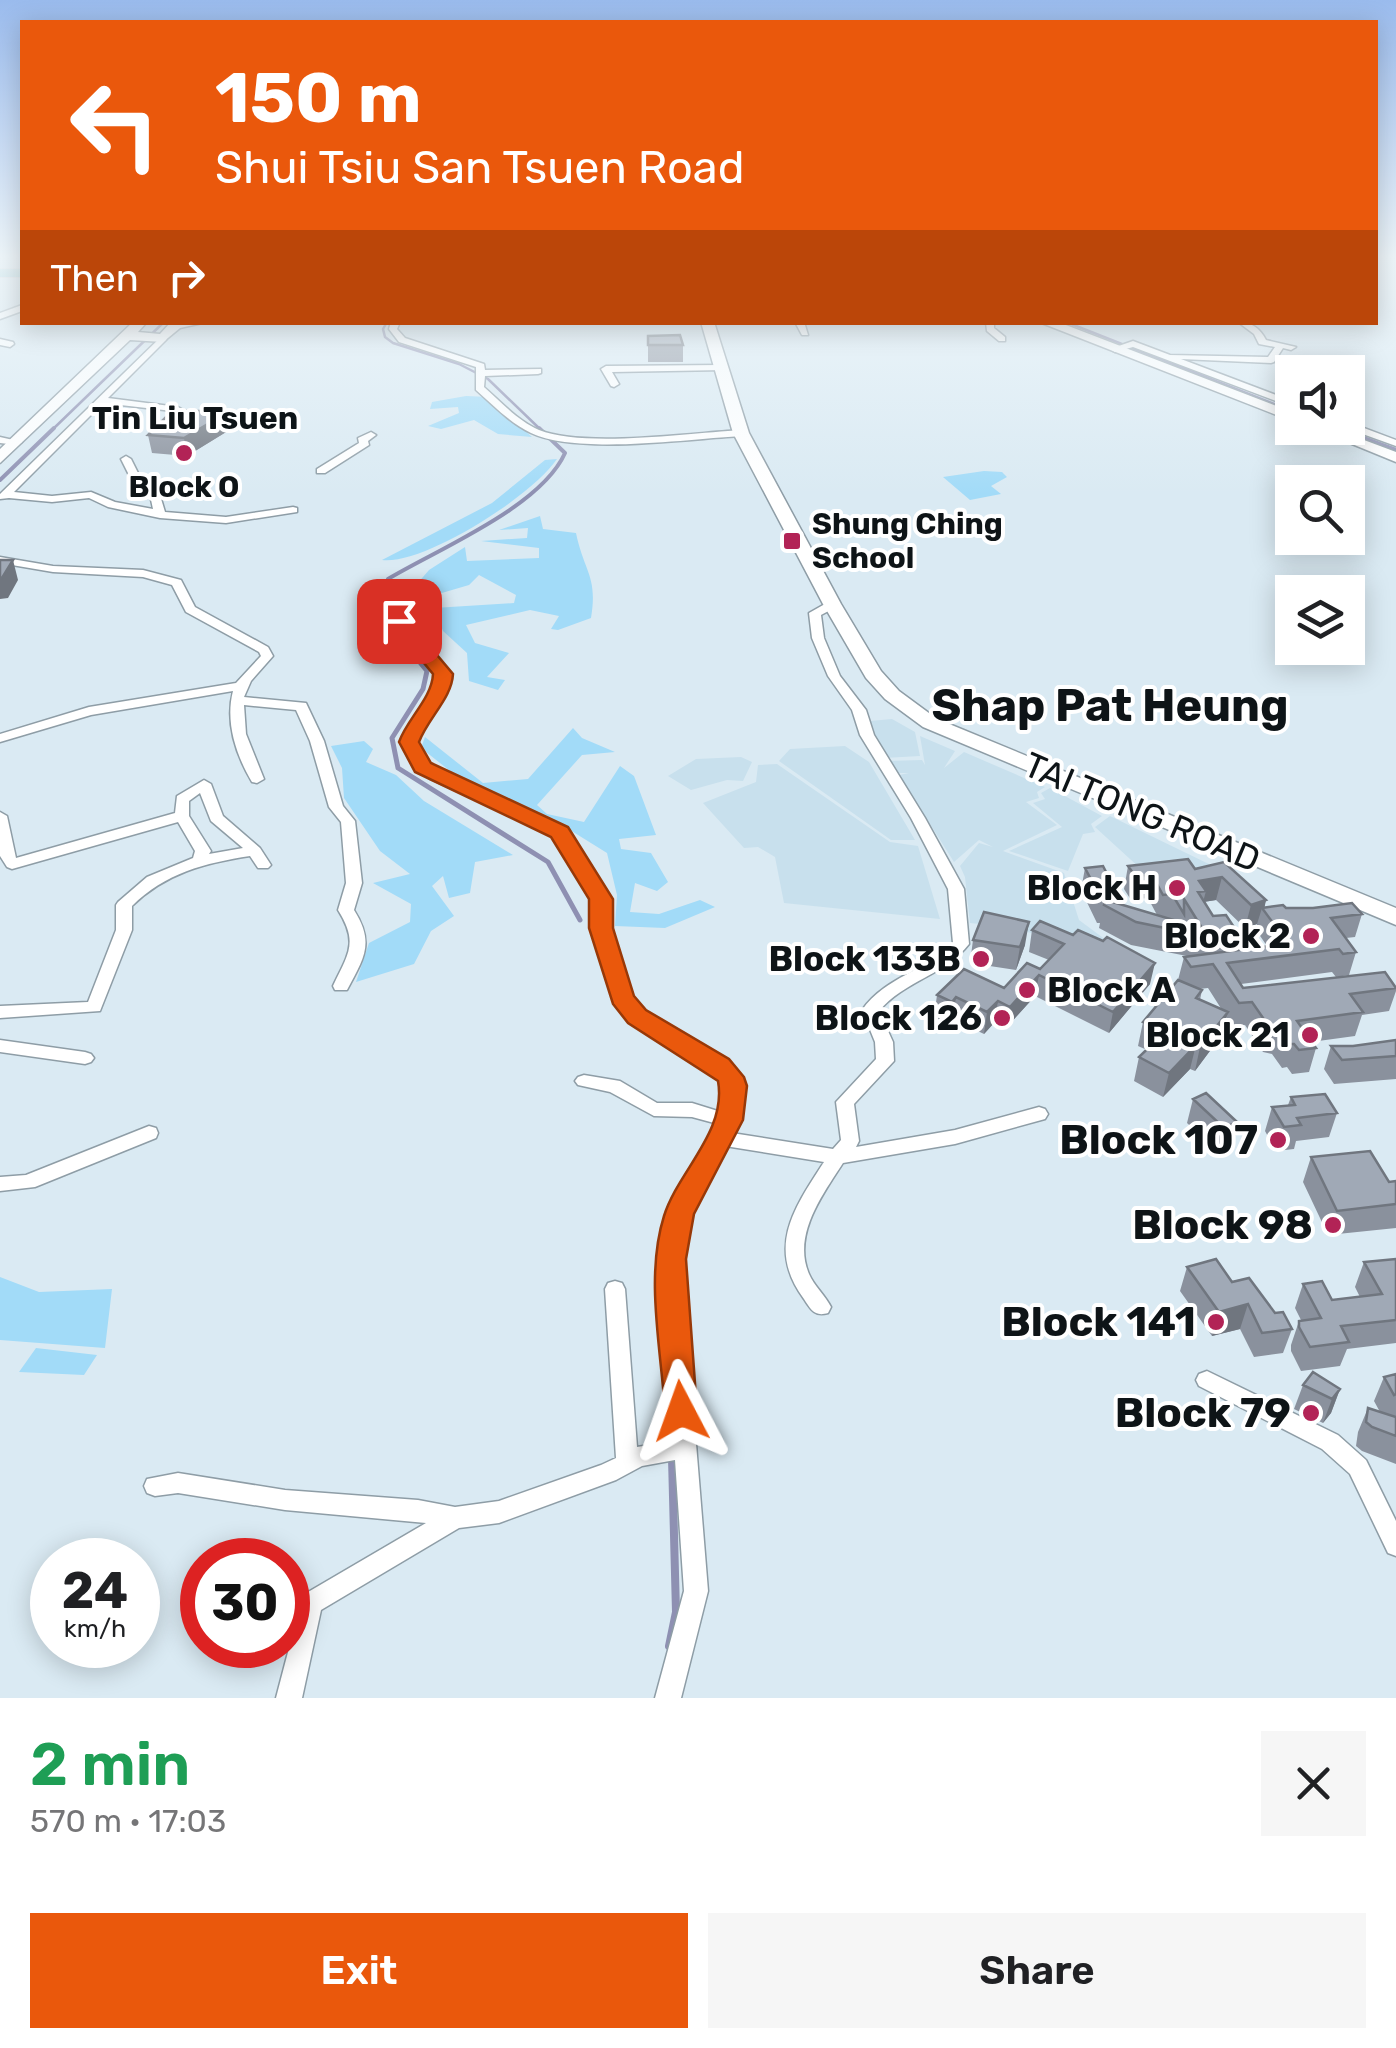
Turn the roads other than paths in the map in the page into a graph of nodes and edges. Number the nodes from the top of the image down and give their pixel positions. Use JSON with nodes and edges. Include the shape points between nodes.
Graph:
{"nodes":[{"id":1,"x":130,"y":335,"type":"edge"},
{"id":2,"x":154,"y":335,"type":"edge"},
{"id":3,"x":166,"y":335,"type":"edge"},
{"id":4,"x":398,"y":335,"type":"edge"},
{"id":5,"x":712,"y":335,"type":"edge"},
{"id":6,"x":997,"y":335,"type":"edge"},
{"id":7,"x":1079,"y":335,"type":"edge"},
{"id":8,"x":1259,"y":335,"type":"edge"},
{"id":9,"x":163,"y":338,"type":"junction"},
{"id":10,"x":1002,"y":339,"type":"dead end"},
{"id":11,"x":1115,"y":349,"type":"junction"},
{"id":12,"x":1166,"y":356,"type":"junction"},
{"id":13,"x":721,"y":368,"type":"junction"},
{"id":14,"x":538,"y":371,"type":"dead end"},
{"id":15,"x":482,"y":374,"type":"junction"},
{"id":16,"x":614,"y":384,"type":"dead end"},
{"id":17,"x":1275,"y":398,"type":"edge"},
{"id":18,"x":100,"y":400,"type":"junction"},
{"id":19,"x":178,"y":410,"type":"edge"},
{"id":20,"x":1275,"y":410,"type":"edge"},
{"id":21,"x":1365,"y":432,"type":"edge"},
{"id":22,"x":741,"y":433,"type":"junction"},
{"id":23,"x":371,"y":436,"type":"dead end"},
{"id":24,"x":0,"y":440,"type":"edge"},
{"id":25,"x":17,"y":442,"type":"junction"},
{"id":26,"x":1396,"y":444,"type":"edge"},
{"id":27,"x":1365,"y":445,"type":"edge"},
{"id":28,"x":1396,"y":457,"type":"edge"},
{"id":29,"x":0,"y":458,"type":"edge"},
{"id":30,"x":126,"y":460,"type":"dead end"},
{"id":31,"x":321,"y":471,"type":"dead end"},
{"id":32,"x":3,"y":497,"type":"edge"},
{"id":33,"x":293,"y":510,"type":"dead end"},
{"id":34,"x":160,"y":515,"type":"junction"},
{"id":35,"x":0,"y":560,"type":"edge"},
{"id":36,"x":832,"y":604,"type":"junction"},
{"id":37,"x":403,"y":617,"type":"dead end"},
{"id":38,"x":240,"y":693,"type":"junction"},
{"id":39,"x":0,"y":738,"type":"edge"},
{"id":40,"x":257,"y":780,"type":"dead end"},
{"id":41,"x":0,"y":816,"type":"edge"},
{"id":42,"x":182,"y":816,"type":"junction"},
{"id":43,"x":200,"y":857,"type":"junction"},
{"id":44,"x":1396,"y":918,"type":"edge"},
{"id":45,"x":341,"y":986,"type":"dead end"},
{"id":46,"x":0,"y":1012,"type":"edge"},
{"id":47,"x":0,"y":1046,"type":"edge"},
{"id":48,"x":85,"y":1058,"type":"dead end"},
{"id":49,"x":584,"y":1082,"type":"dead end"},
{"id":50,"x":1039,"y":1114,"type":"dead end"},
{"id":51,"x":724,"y":1129,"type":"junction"},
{"id":52,"x":149,"y":1133,"type":"dead end"},
{"id":53,"x":838,"y":1157,"type":"junction"},
{"id":54,"x":0,"y":1184,"type":"edge"},
{"id":55,"x":614,"y":1289,"type":"dead end"},
{"id":56,"x":821,"y":1307,"type":"dead end"},
{"id":57,"x":1207,"y":1380,"type":"dead end"},
{"id":58,"x":680,"y":1449,"type":"junction"},
{"id":59,"x":632,"y":1459,"type":"junction"},
{"id":60,"x":155,"y":1486,"type":"dead end"},
{"id":61,"x":455,"y":1518,"type":"junction"},
{"id":62,"x":1396,"y":1545,"type":"edge"},
{"id":63,"x":290,"y":1698,"type":"edge"},
{"id":64,"x":668,"y":1698,"type":"edge"}],
"edges":[{"from":1,"to":25,"type":"street"},
{"from":2,"to":9,"type":"street"},
{"from":3,"to":9,"type":"street"},
{"from":4,"to":15,"type":"street","via":[[476,363]]},
{"from":5,"to":13,"type":"street","name":"TAI TONG ROAD"},
{"from":6,"to":10,"type":"street"},
{"from":7,"to":11,"type":"street"},
{"from":8,"to":12,"type":"street","via":[[1262,342],[1286,346],[1272,360]]},
{"from":9,"to":18,"type":"street"},
{"from":11,"to":12,"type":"street","via":[[1133,344]]},
{"from":11,"to":20,"type":"street"},
{"from":12,"to":17,"type":"street"},
{"from":13,"to":16,"type":"street","via":[[606,369]]},
{"from":13,"to":22,"type":"street","name":"TAI TONG ROAD"},
{"from":14,"to":15,"type":"street"},
{"from":15,"to":22,"type":"street","via":[[480,388],[540,433]]},
{"from":18,"to":19,"type":"street"},
{"from":18,"to":32,"type":"street"},
{"from":21,"to":26,"type":"street"},
{"from":22,"to":36,"type":"street","name":"TAI TONG ROAD"},
{"from":23,"to":31,"type":"street"},
{"from":24,"to":25,"type":"street"},
{"from":25,"to":29,"type":"street"},
{"from":27,"to":28,"type":"street"},
{"from":30,"to":34,"type":"street","via":[[137,482],[156,494]]},
{"from":32,"to":34,"type":"street","via":[[90,494]]},
{"from":33,"to":34,"type":"street","via":[[226,520]]},
{"from":35,"to":38,"type":"street","via":[[143,574],[177,584],[190,609],[264,650],[267,656]]},
{"from":36,"to":44,"type":"street","name":"TAI TONG ROAD","via":[[873,674],[930,724]]},
{"from":36,"to":53,"type":"street","via":[[815,613],[818,638],[956,889],[961,944],[948,961],[879,997],[870,1010],[885,1061],[845,1102],[850,1141]]},
{"from":37,"to":51,"type":"street","via":[[443,674],[409,742],[415,756],[435,776],[560,832],[601,899],[601,928],[622,998],[637,1016],[730,1077]]},
{"from":38,"to":39,"type":"street","via":[[104,708]]},
{"from":38,"to":40,"type":"street","via":[[239,746]]},
{"from":38,"to":45,"type":"street","via":[[301,706],[326,784],[348,821],[354,883],[346,910],[360,933],[360,952]]},
{"from":41,"to":42,"type":"street","via":[[12,864]]},
{"from":42,"to":43,"type":"street"},
{"from":42,"to":43,"type":"street","via":[[182,799],[204,784],[216,818],[259,858]]},
{"from":43,"to":46,"type":"street","via":[[124,905],[124,930],[94,1007]]},
{"from":47,"to":48,"type":"street"},
{"from":49,"to":51,"type":"street","via":[[614,1086],[654,1109],[692,1110]]},
{"from":50,"to":53,"type":"street"},
{"from":51,"to":53,"type":"street"},
{"from":51,"to":58,"type":"street","via":[[679,1214],[670,1259]]},
{"from":52,"to":54,"type":"street","via":[[28,1182]]},
{"from":53,"to":56,"type":"street","via":[[794,1240],[796,1271]]},
{"from":55,"to":59,"type":"street"},
{"from":57,"to":62,"type":"street","via":[[1330,1442],[1358,1467]]},
{"from":58,"to":59,"type":"street"},
{"from":58,"to":64,"type":"street","via":[[696,1590]]},
{"from":59,"to":61,"type":"street","via":[[608,1474],[499,1512]]},
{"from":60,"to":61,"type":"street","via":[[178,1482]]},
{"from":61,"to":63,"type":"street","via":[[310,1603]]}]}
